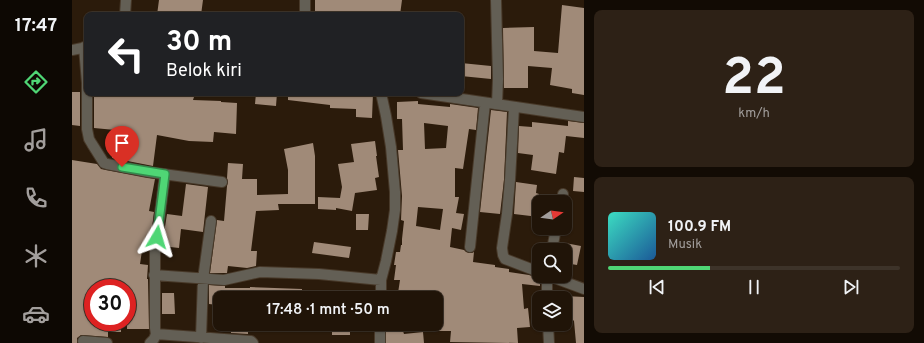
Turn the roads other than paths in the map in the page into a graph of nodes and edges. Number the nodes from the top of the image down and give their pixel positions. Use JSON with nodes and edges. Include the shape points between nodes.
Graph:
{"nodes":[{"id":1,"x":126,"y":0,"type":"edge"},
{"id":2,"x":305,"y":0,"type":"edge"},
{"id":3,"x":496,"y":0,"type":"edge"},
{"id":4,"x":125,"y":12,"type":"edge"},
{"id":5,"x":305,"y":12,"type":"edge"},
{"id":6,"x":84,"y":47,"type":"edge"},
{"id":7,"x":72,"y":50,"type":"edge"},
{"id":8,"x":87,"y":96,"type":"edge"},
{"id":9,"x":382,"y":96,"type":"edge"},
{"id":10,"x":440,"y":96,"type":"edge"},
{"id":11,"x":485,"y":103,"type":"junction"},
{"id":12,"x":497,"y":104,"type":"junction"},
{"id":13,"x":514,"y":107,"type":"junction"},
{"id":14,"x":584,"y":117,"type":"edge"},
{"id":15,"x":165,"y":174,"type":"junction"},
{"id":16,"x":222,"y":182,"type":"dead end"},
{"id":17,"x":211,"y":221,"type":"dead end"},
{"id":18,"x":470,"y":247,"type":"dead end"},
{"id":19,"x":532,"y":269,"type":"edge"},
{"id":20,"x":154,"y":275,"type":"junction"},
{"id":21,"x":203,"y":279,"type":"junction"},
{"id":22,"x":381,"y":280,"type":"junction"},
{"id":23,"x":567,"y":283,"type":"edge"},
{"id":24,"x":584,"y":289,"type":"edge"},
{"id":25,"x":381,"y":291,"type":"edge"},
{"id":26,"x":380,"y":331,"type":"edge"},
{"id":27,"x":548,"y":331,"type":"edge"},
{"id":28,"x":156,"y":334,"type":"junction"},
{"id":29,"x":201,"y":338,"type":"junction"},
{"id":30,"x":83,"y":341,"type":"dead end"},
{"id":31,"x":107,"y":343,"type":"edge"},
{"id":32,"x":150,"y":343,"type":"edge"},
{"id":33,"x":254,"y":343,"type":"edge"},
{"id":34,"x":380,"y":343,"type":"edge"},
{"id":35,"x":549,"y":343,"type":"edge"}],
"edges":[{"from":1,"to":4,"type":"street"},
{"from":2,"to":5,"type":"street"},
{"from":3,"to":12,"type":"street"},
{"from":6,"to":7,"type":"street"},
{"from":8,"to":15,"type":"street","via":[[89,139],[104,163]]},
{"from":9,"to":22,"type":"street","via":[[391,147],[395,210]]},
{"from":10,"to":11,"type":"street"},
{"from":11,"to":12,"type":"street"},
{"from":11,"to":18,"type":"street"},
{"from":12,"to":13,"type":"street"},
{"from":13,"to":14,"type":"street"},
{"from":13,"to":19,"type":"street","via":[[510,180],[502,248],[505,259]]},
{"from":15,"to":16,"type":"street"},
{"from":15,"to":20,"type":"street"},
{"from":17,"to":21,"type":"street"},
{"from":20,"to":21,"type":"street"},
{"from":20,"to":28,"type":"street"},
{"from":21,"to":22,"type":"street","via":[[230,280],[260,272]]},
{"from":21,"to":29,"type":"street"},
{"from":22,"to":25,"type":"street"},
{"from":23,"to":24,"type":"street"},
{"from":26,"to":34,"type":"street"},
{"from":27,"to":35,"type":"street"},
{"from":28,"to":29,"type":"street"},
{"from":28,"to":32,"type":"street"},
{"from":29,"to":33,"type":"street"},
{"from":30,"to":31,"type":"street"}]}
